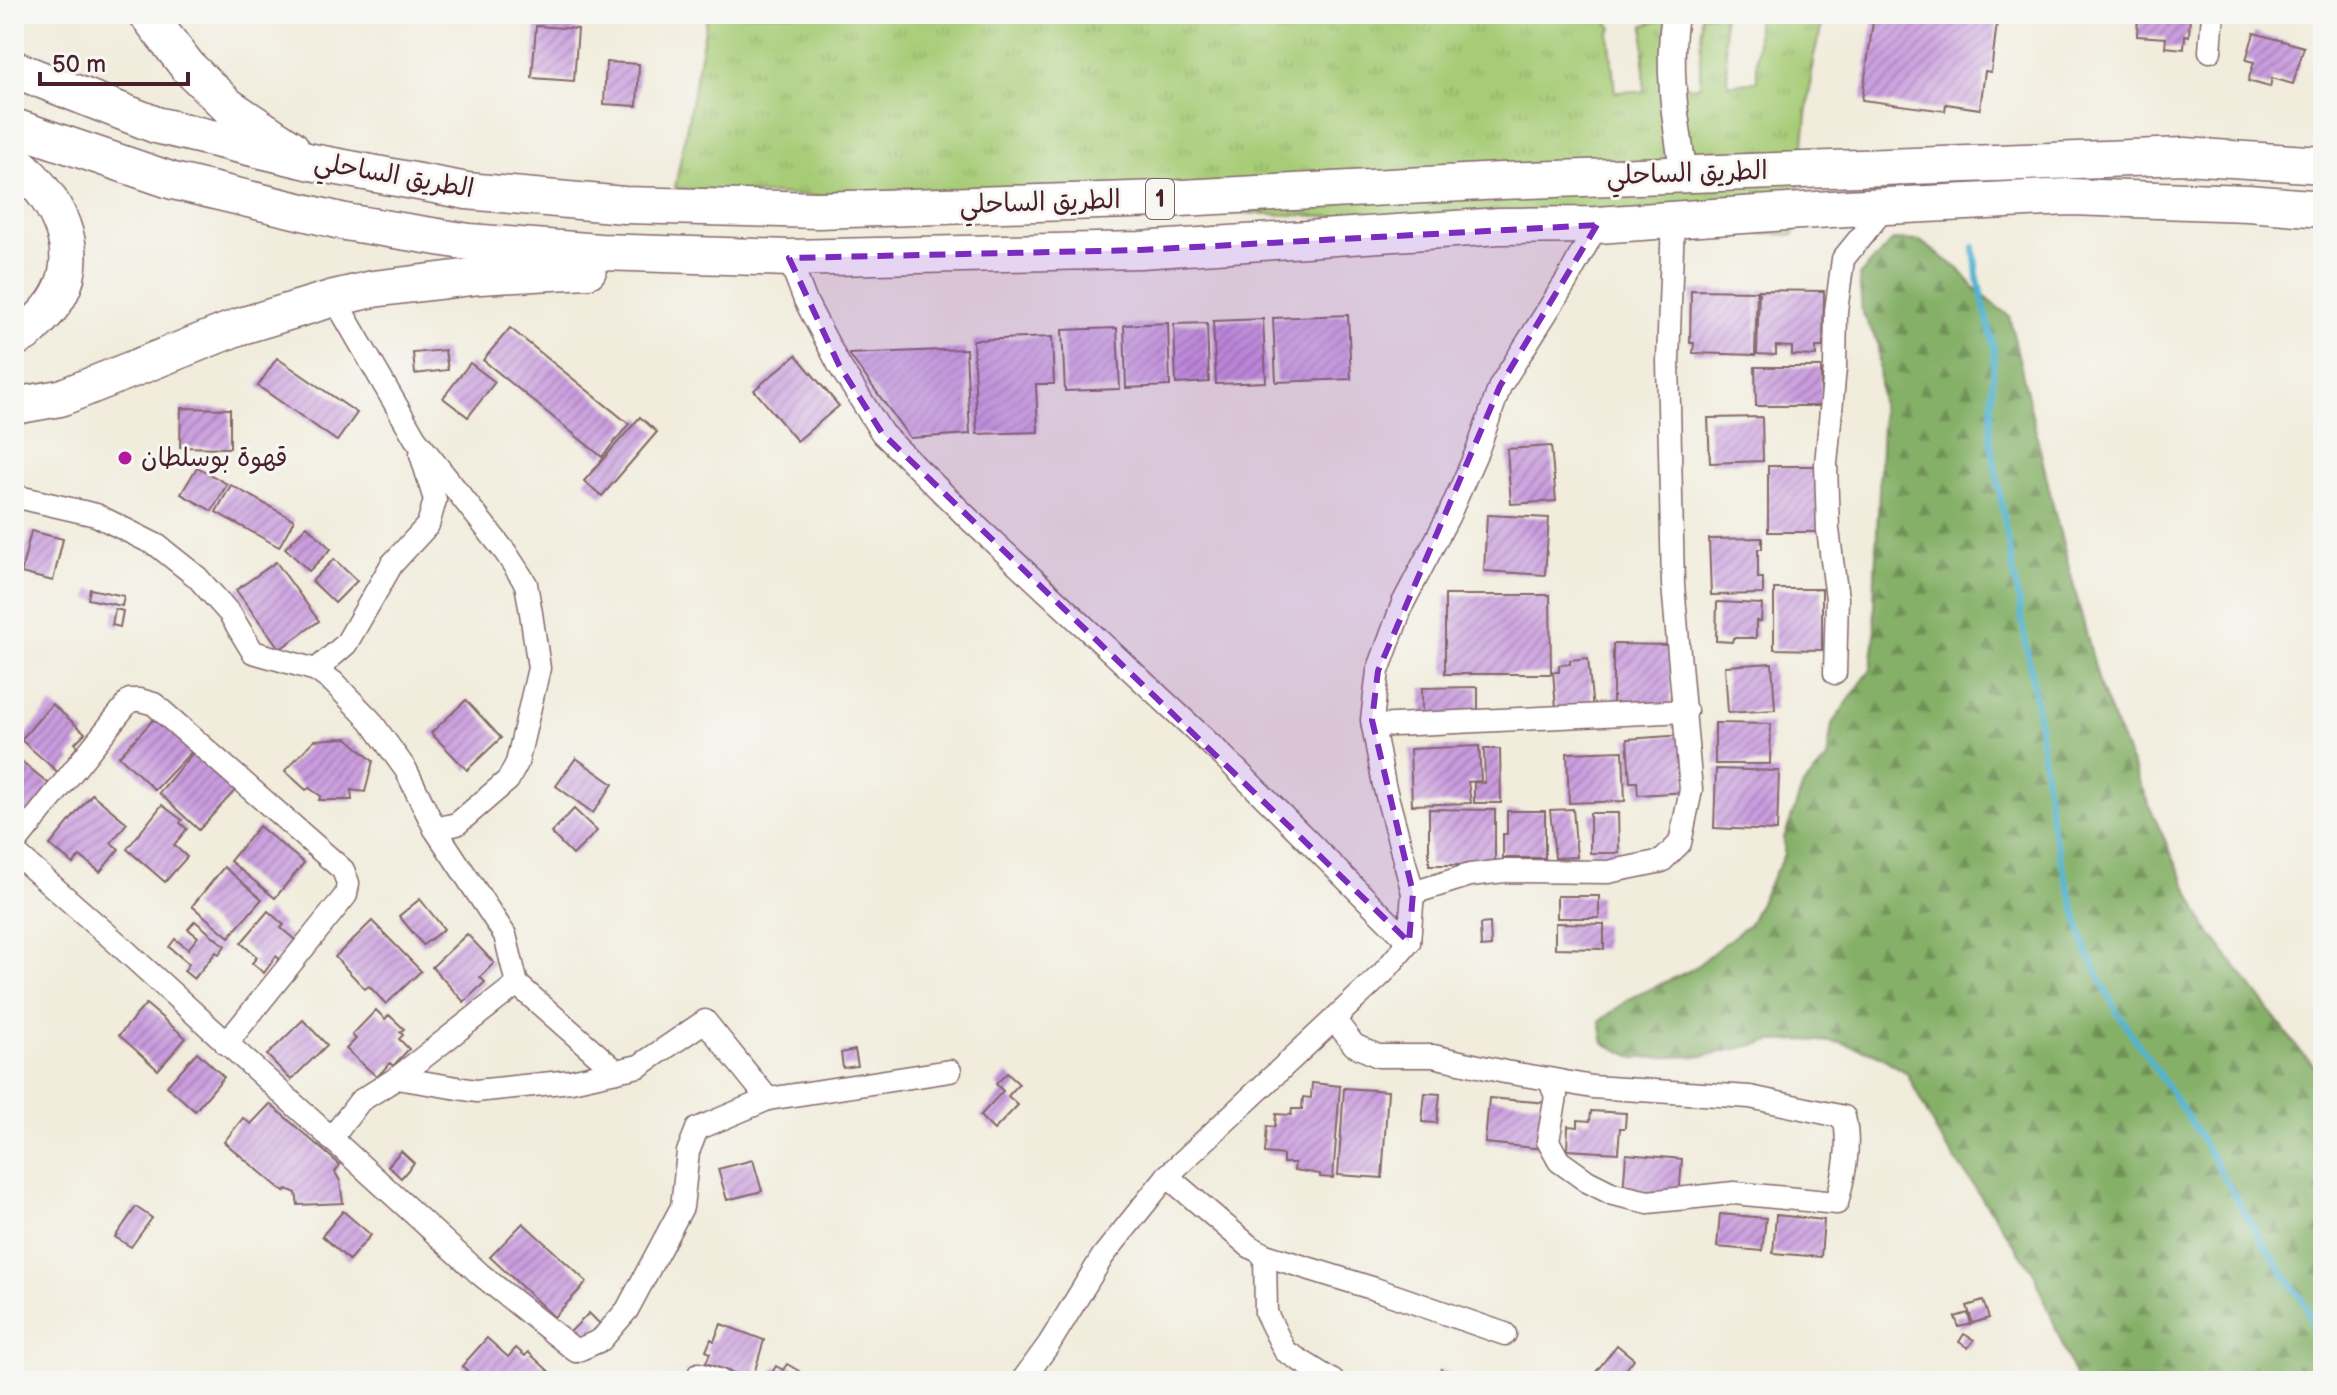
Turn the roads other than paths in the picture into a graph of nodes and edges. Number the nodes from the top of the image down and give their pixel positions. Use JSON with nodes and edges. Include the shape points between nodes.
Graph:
{"nodes":[{"id":1,"x":147,"y":14,"type":"edge"},
{"id":2,"x":1675,"y":14,"type":"edge"},
{"id":3,"x":2213,"y":14,"type":"edge"},
{"id":4,"x":2210,"y":51,"type":"dead end"},
{"id":5,"x":14,"y":69,"type":"edge"},
{"id":6,"x":14,"y":127,"type":"edge"},
{"id":7,"x":14,"y":160,"type":"edge"},
{"id":8,"x":312,"y":162,"type":"junction"},
{"id":9,"x":2323,"y":165,"type":"edge"},
{"id":10,"x":1684,"y":174,"type":"junction"},
{"id":11,"x":1886,"y":206,"type":"junction"},
{"id":12,"x":2323,"y":209,"type":"edge"},
{"id":13,"x":1673,"y":220,"type":"junction"},
{"id":14,"x":1597,"y":225,"type":"junction"},
{"id":15,"x":789,"y":258,"type":"junction"},
{"id":16,"x":334,"y":298,"type":"junction"},
{"id":17,"x":14,"y":338,"type":"edge"},
{"id":18,"x":14,"y":406,"type":"edge"},
{"id":19,"x":415,"y":438,"type":"junction"},
{"id":20,"x":14,"y":496,"type":"edge"},
{"id":21,"x":316,"y":670,"type":"junction"},
{"id":22,"x":1835,"y":673,"type":"dead end"},
{"id":23,"x":1686,"y":711,"type":"junction"},
{"id":24,"x":1373,"y":726,"type":"junction"},
{"id":25,"x":435,"y":829,"type":"junction"},
{"id":26,"x":14,"y":845,"type":"edge"},
{"id":27,"x":14,"y":852,"type":"edge"},
{"id":28,"x":1413,"y":893,"type":"junction"},
{"id":29,"x":1409,"y":942,"type":"junction"},
{"id":30,"x":517,"y":984,"type":"junction"},
{"id":31,"x":1334,"y":1019,"type":"junction"},
{"id":32,"x":226,"y":1044,"type":"junction"},
{"id":33,"x":616,"y":1071,"type":"junction"},
{"id":34,"x":950,"y":1071,"type":"dead end"},
{"id":35,"x":397,"y":1078,"type":"junction"},
{"id":36,"x":1549,"y":1079,"type":"junction"},
{"id":37,"x":768,"y":1099,"type":"junction"},
{"id":38,"x":331,"y":1139,"type":"junction"},
{"id":39,"x":1167,"y":1176,"type":"junction"},
{"id":40,"x":1265,"y":1255,"type":"junction"},
{"id":41,"x":1505,"y":1334,"type":"dead end"},
{"id":42,"x":1022,"y":1381,"type":"edge"},
{"id":43,"x":1333,"y":1381,"type":"edge"}],
"edges":[{"from":1,"to":8,"type":"highway","via":[[188,67],[228,106]]},
{"from":2,"to":10,"type":"street","via":[[1674,115]]},
{"from":3,"to":4,"type":"street"},
{"from":5,"to":8,"type":"highway","name":"الطريق الساحلي","number":"1","via":[[156,125]]},
{"from":6,"to":15,"type":"highway","name":"الطريق الساحلي","number":"1","via":[[173,181],[345,222],[469,242]]},
{"from":7,"to":17,"type":"highway","via":[[61,218],[70,264],[54,305],[23,336]]},
{"from":8,"to":10,"type":"highway","name":"الطريق الساحلي","number":"1","via":[[467,191],[624,205],[818,210]]},
{"from":9,"to":10,"type":"highway","name":"الطريق الساحلي","number":"1","via":[[2185,156]]},
{"from":11,"to":12,"type":"highway","name":"الطريق الساحلي","number":"1","via":[[2070,197]]},
{"from":11,"to":13,"type":"highway","name":"الطريق الساحلي","number":"1"},
{"from":11,"to":22,"type":"street","via":[[1843,259],[1836,311],[1826,464],[1837,598]]},
{"from":13,"to":14,"type":"highway","name":"الطريق الساحلي","number":"1"},
{"from":13,"to":23,"type":"street","via":[[1668,361],[1673,585]]},
{"from":14,"to":15,"type":"highway","name":"الطريق الساحلي","number":"1","via":[[1500,226],[1140,250]]},
{"from":14,"to":24,"type":"street","via":[[1500,386],[1454,503],[1403,603],[1378,671]]},
{"from":15,"to":16,"type":"highway","via":[[480,276]]},
{"from":15,"to":29,"type":"street","via":[[839,365],[882,433],[1223,756]]},
{"from":16,"to":18,"type":"highway","via":[[238,327],[60,398]]},
{"from":16,"to":19,"type":"street"},
{"from":19,"to":21,"type":"street","via":[[435,500],[428,525],[392,564],[346,644]]},
{"from":19,"to":25,"type":"street","via":[[526,584],[539,668],[517,763],[508,780],[457,824]]},
{"from":20,"to":21,"type":"street","via":[[96,515],[158,546],[197,577],[230,614],[253,652]]},
{"from":21,"to":25,"type":"street","via":[[370,720],[406,770]]},
{"from":23,"to":24,"type":"street"},
{"from":23,"to":28,"type":"street","via":[[1691,790],[1680,843],[1662,861],[1608,872],[1470,875]]},
{"from":24,"to":28,"type":"street"},
{"from":25,"to":30,"type":"street","via":[[505,935]]},
{"from":26,"to":32,"type":"street","via":[[130,700],[140,700],[154,704],[343,870],[346,895]]},
{"from":27,"to":32,"type":"street"},
{"from":28,"to":29,"type":"street"},
{"from":29,"to":31,"type":"street"},
{"from":30,"to":33,"type":"street"},
{"from":30,"to":35,"type":"street"},
{"from":31,"to":36,"type":"street","via":[[1354,1045],[1378,1056],[1433,1056]]},
{"from":31,"to":39,"type":"street"},
{"from":32,"to":38,"type":"street"},
{"from":33,"to":35,"type":"street","via":[[476,1091]]},
{"from":33,"to":37,"type":"street","via":[[639,1066],[705,1021]]},
{"from":34,"to":37,"type":"street"},
{"from":35,"to":38,"type":"street","via":[[360,1101]]},
{"from":36,"to":36,"type":"street","via":[[1556,1096],[1548,1141],[1559,1161],[1613,1194],[1648,1202],[1734,1193],[1837,1203],[1845,1172],[1844,1117],[1750,1097],[1592,1087]]},
{"from":37,"to":38,"type":"street","via":[[697,1129],[688,1152],[682,1207],[627,1310],[601,1340],[576,1351],[480,1274]]},
{"from":39,"to":40,"type":"street"},
{"from":39,"to":42,"type":"street","via":[[1103,1256]]},
{"from":40,"to":41,"type":"street"},
{"from":40,"to":43,"type":"street","via":[[1266,1313],[1285,1351]]}]}
